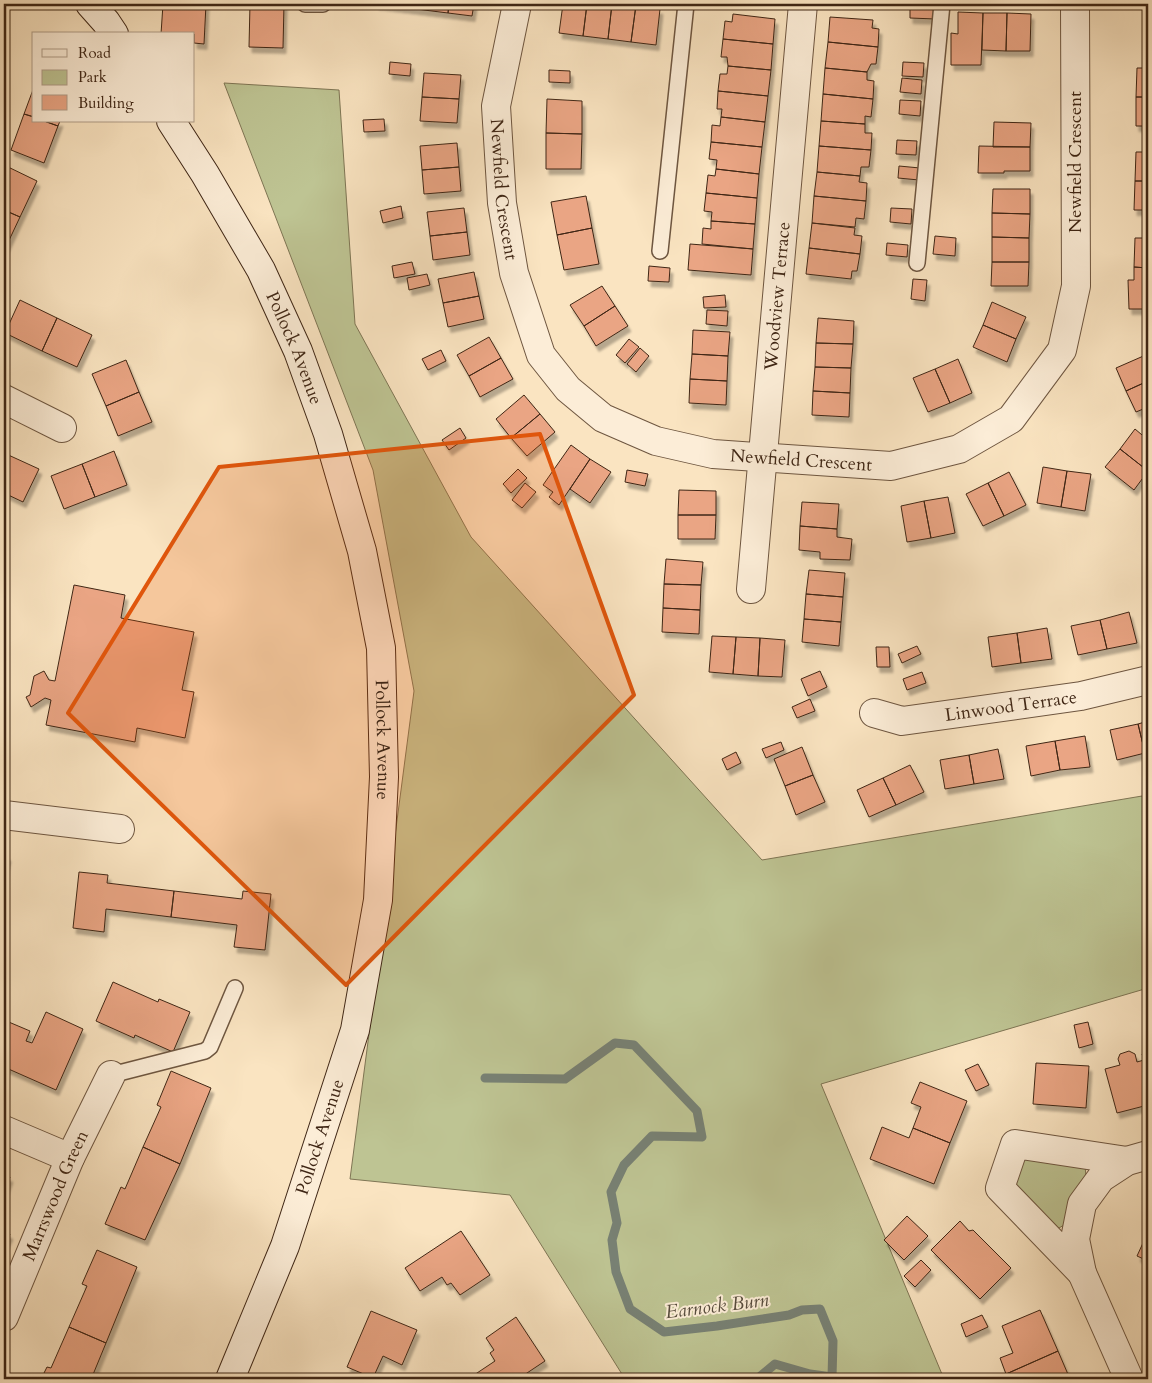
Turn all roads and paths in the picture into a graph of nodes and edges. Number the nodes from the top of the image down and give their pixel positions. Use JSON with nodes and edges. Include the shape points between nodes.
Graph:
{"nodes":[{"id":1,"x":90,"y":4,"type":"edge"},
{"id":2,"x":305,"y":4,"type":"edge"},
{"id":3,"x":323,"y":4,"type":"edge"},
{"id":4,"x":517,"y":4,"type":"edge"},
{"id":5,"x":686,"y":4,"type":"edge"},
{"id":6,"x":803,"y":4,"type":"edge"},
{"id":7,"x":942,"y":4,"type":"edge"},
{"id":8,"x":1075,"y":4,"type":"edge"},
{"id":9,"x":113,"y":32,"type":"edge"},
{"id":10,"x":173,"y":122,"type":"edge"},
{"id":11,"x":660,"y":251,"type":"dead end"},
{"id":12,"x":917,"y":264,"type":"dead end"},
{"id":13,"x":4,"y":399,"type":"edge"},
{"id":14,"x":62,"y":428,"type":"dead end"},
{"id":15,"x":763,"y":458,"type":"junction"},
{"id":16,"x":752,"y":589,"type":"dead end"},
{"id":17,"x":1148,"y":680,"type":"edge"},
{"id":18,"x":874,"y":712,"type":"dead end"},
{"id":19,"x":4,"y":815,"type":"edge"},
{"id":20,"x":120,"y":829,"type":"dead end"},
{"id":21,"x":235,"y":988,"type":"dead end"},
{"id":22,"x":111,"y":1075,"type":"joint"},
{"id":23,"x":4,"y":1130,"type":"edge"},
{"id":24,"x":70,"y":1158,"type":"junction"},
{"id":25,"x":1137,"y":1158,"type":"edge"},
{"id":26,"x":1082,"y":1273,"type":"junction"},
{"id":27,"x":4,"y":1317,"type":"edge"},
{"id":28,"x":230,"y":1379,"type":"edge"},
{"id":29,"x":1129,"y":1379,"type":"edge"}],
"edges":[{"from":1,"to":9,"type":"street"},
{"from":2,"to":3,"type":"lane"},
{"from":4,"to":15,"type":"street","name":"Newfield Crescent","via":[[496,106],[502,203],[514,273],[541,355],[568,389],[603,418],[656,441],[713,454]]},
{"from":5,"to":11,"type":"lane"},
{"from":6,"to":15,"type":"street","name":"Woodview Terrace"},
{"from":7,"to":12,"type":"lane"},
{"from":8,"to":15,"type":"street","name":"Newfield Crescent","via":[[1076,286],[1062,350],[1011,419],[958,449],[890,466]]},
{"from":10,"to":28,"type":"street","name":"Pollock Avenue","via":[[261,270],[298,351],[328,434],[362,551],[381,648],[384,777],[378,900],[355,1030],[285,1246]]},
{"from":13,"to":14,"type":"street"},
{"from":15,"to":16,"type":"street","name":"Woodview Terrace"},
{"from":17,"to":18,"type":"street","name":"Linwood Terrace","via":[[1081,696],[902,721]]},
{"from":19,"to":20,"type":"street"},
{"from":21,"to":22,"type":"lane","via":[[205,1052]]},
{"from":22,"to":24,"type":"street","name":"Marrswood Green"},
{"from":23,"to":24,"type":"street"},
{"from":24,"to":27,"type":"street","name":"Marrswood Green"},
{"from":25,"to":26,"type":"street","via":[[1101,1178],[1082,1204],[1075,1239]]},
{"from":25,"to":26,"type":"street","via":[[1015,1144],[1000,1188]]},
{"from":26,"to":29,"type":"street"}]}
